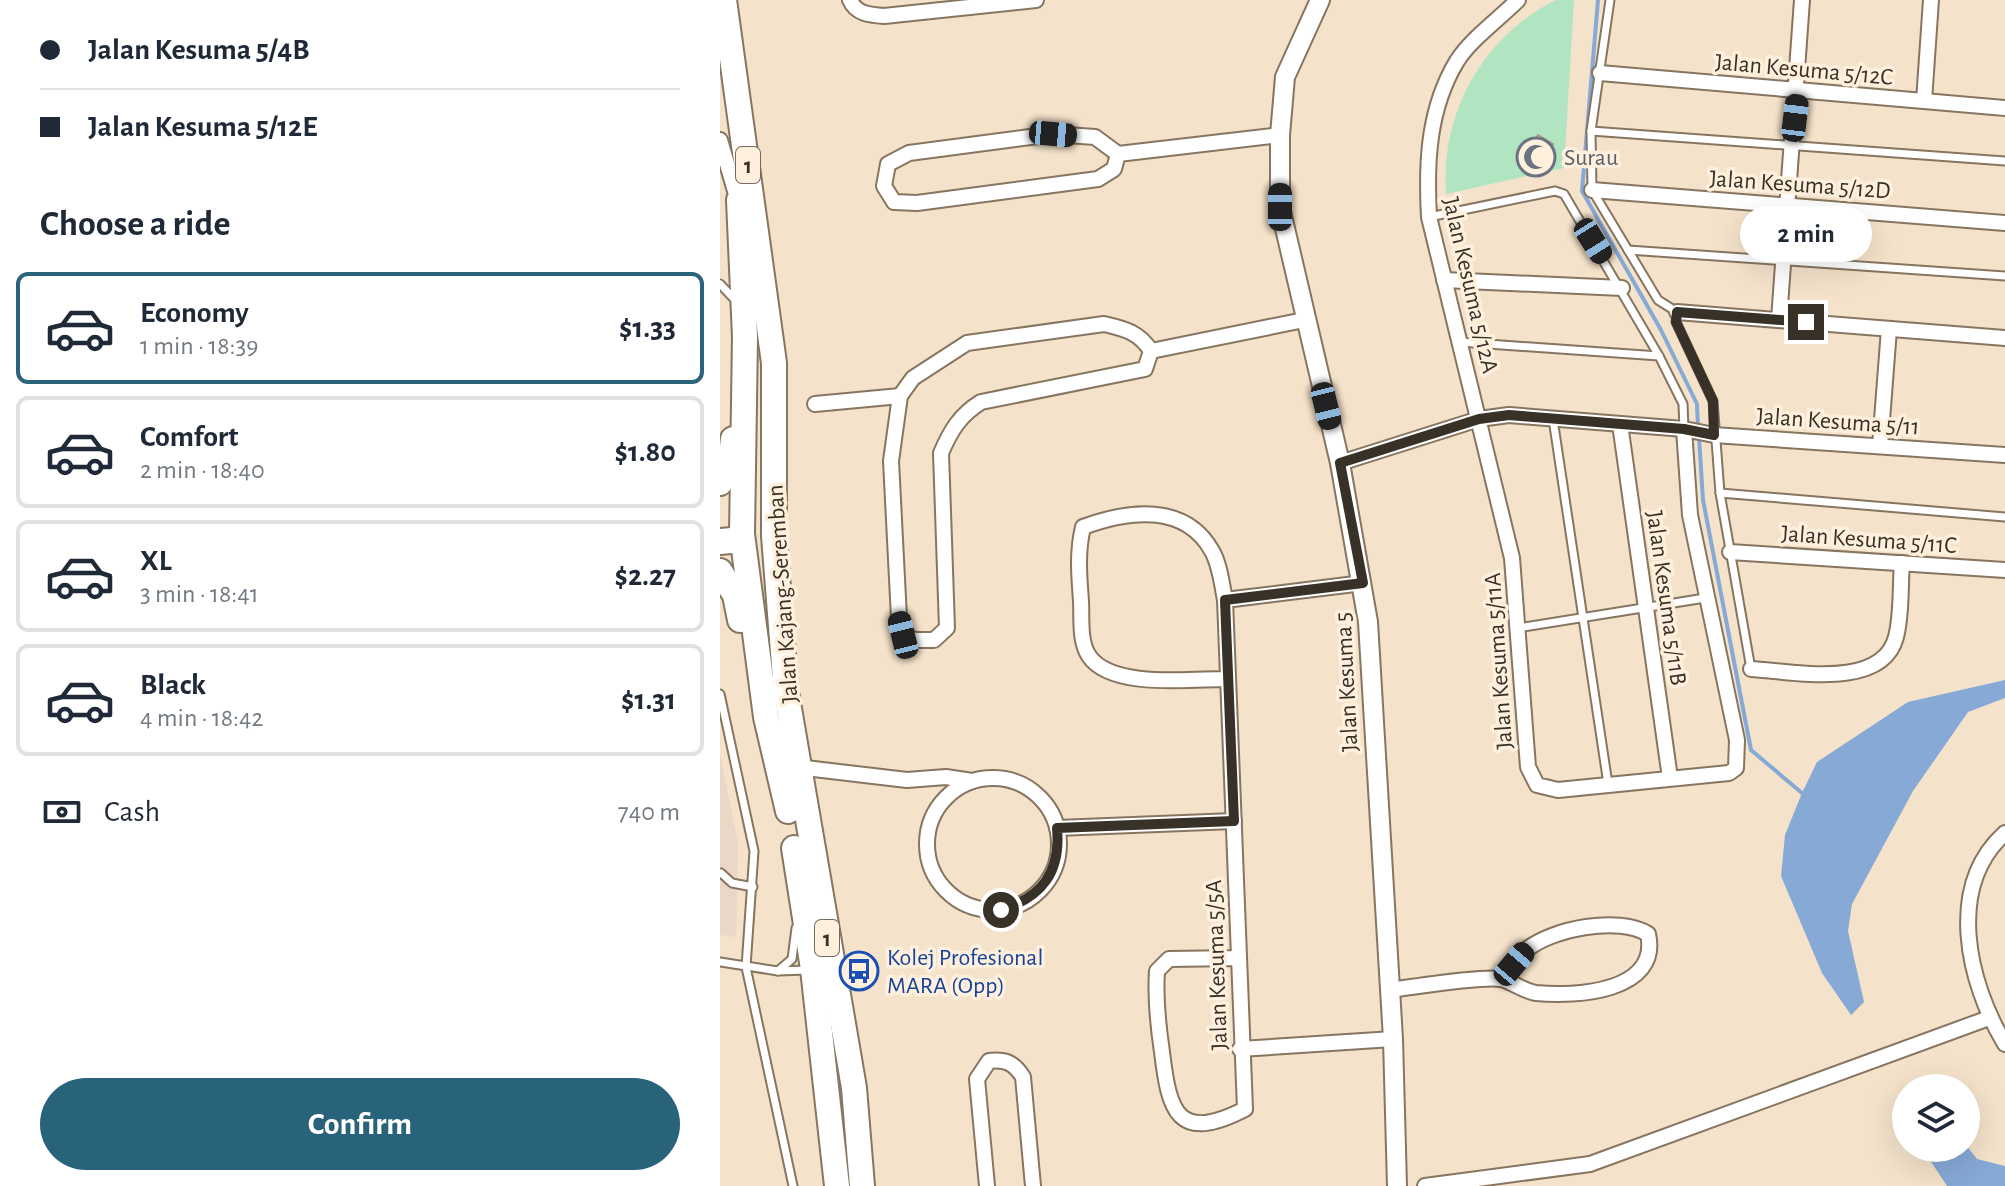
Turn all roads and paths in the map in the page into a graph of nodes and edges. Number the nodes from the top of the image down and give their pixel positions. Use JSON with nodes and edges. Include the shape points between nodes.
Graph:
{"nodes":[{"id":1,"x":724,"y":0,"type":"edge"},
{"id":2,"x":850,"y":0,"type":"edge"},
{"id":3,"x":1036,"y":0,"type":"edge"},
{"id":4,"x":1320,"y":0,"type":"edge"},
{"id":5,"x":1518,"y":0,"type":"edge"},
{"id":6,"x":1610,"y":0,"type":"edge"},
{"id":7,"x":1802,"y":0,"type":"edge"},
{"id":8,"x":1931,"y":0,"type":"edge"},
{"id":9,"x":720,"y":71,"type":"edge"},
{"id":10,"x":1600,"y":73,"type":"junction"},
{"id":11,"x":1798,"y":90,"type":"junction"},
{"id":12,"x":1924,"y":101,"type":"junction"},
{"id":13,"x":2005,"y":108,"type":"edge"},
{"id":14,"x":1591,"y":131,"type":"junction"},
{"id":15,"x":1280,"y":135,"type":"junction"},
{"id":16,"x":720,"y":140,"type":"edge"},
{"id":17,"x":1792,"y":146,"type":"junction"},
{"id":18,"x":1118,"y":154,"type":"junction"},
{"id":19,"x":2005,"y":161,"type":"edge"},
{"id":20,"x":1592,"y":190,"type":"junction"},
{"id":21,"x":1788,"y":206,"type":"junction"},
{"id":22,"x":740,"y":208,"type":"junction"},
{"id":23,"x":1429,"y":217,"type":"junction"},
{"id":24,"x":2005,"y":223,"type":"edge"},
{"id":25,"x":1628,"y":250,"type":"junction"},
{"id":26,"x":1783,"y":261,"type":"junction"},
{"id":27,"x":2005,"y":276,"type":"edge"},
{"id":28,"x":1444,"y":280,"type":"junction"},
{"id":29,"x":720,"y":284,"type":"edge"},
{"id":30,"x":1622,"y":288,"type":"junction"},
{"id":31,"x":742,"y":307,"type":"junction"},
{"id":32,"x":1677,"y":312,"type":"junction"},
{"id":33,"x":1304,"y":320,"type":"junction"},
{"id":34,"x":1779,"y":320,"type":"junction"},
{"id":35,"x":1889,"y":329,"type":"junction"},
{"id":36,"x":769,"y":330,"type":"junction"},
{"id":37,"x":745,"y":337,"type":"junction"},
{"id":38,"x":2005,"y":338,"type":"edge"},
{"id":39,"x":1460,"y":342,"type":"junction"},
{"id":40,"x":1151,"y":351,"type":"junction"},
{"id":41,"x":1659,"y":356,"type":"junction"},
{"id":42,"x":900,"y":396,"type":"junction"},
{"id":43,"x":815,"y":404,"type":"dead end"},
{"id":44,"x":1479,"y":419,"type":"junction"},
{"id":45,"x":1553,"y":419,"type":"junction"},
{"id":46,"x":1620,"y":424,"type":"junction"},
{"id":47,"x":1699,"y":432,"type":"junction"},
{"id":48,"x":1880,"y":446,"type":"junction"},
{"id":49,"x":2005,"y":455,"type":"edge"},
{"id":50,"x":1340,"y":463,"type":"junction"},
{"id":51,"x":720,"y":483,"type":"edge"},
{"id":52,"x":1720,"y":493,"type":"junction"},
{"id":53,"x":2005,"y":517,"type":"edge"},
{"id":54,"x":735,"y":540,"type":"edge"},
{"id":55,"x":1730,"y":552,"type":"junction"},
{"id":56,"x":1902,"y":563,"type":"junction"},
{"id":57,"x":2005,"y":570,"type":"edge"},
{"id":58,"x":720,"y":571,"type":"edge"},
{"id":59,"x":1363,"y":583,"type":"junction"},
{"id":60,"x":1705,"y":598,"type":"junction"},
{"id":61,"x":1225,"y":600,"type":"junction"},
{"id":62,"x":1646,"y":608,"type":"junction"},
{"id":63,"x":1583,"y":618,"type":"junction"},
{"id":64,"x":1518,"y":628,"type":"junction"},
{"id":65,"x":1751,"y":669,"type":"joint"},
{"id":66,"x":1225,"y":679,"type":"junction"},
{"id":67,"x":786,"y":691,"type":"junction"},
{"id":68,"x":720,"y":694,"type":"edge"},
{"id":69,"x":791,"y":777,"type":"junction"},
{"id":70,"x":1670,"y":778,"type":"junction"},
{"id":71,"x":973,"y":781,"type":"junction"},
{"id":72,"x":1608,"y":786,"type":"junction"},
{"id":73,"x":1234,"y":821,"type":"junction"},
{"id":74,"x":1057,"y":828,"type":"junction"},
{"id":75,"x":2005,"y":833,"type":"edge"},
{"id":76,"x":720,"y":867,"type":"edge"},
{"id":77,"x":798,"y":871,"type":"junction"},
{"id":78,"x":720,"y":873,"type":"edge"},
{"id":79,"x":753,"y":887,"type":"junction"},
{"id":80,"x":1239,"y":958,"type":"junction"},
{"id":81,"x":721,"y":964,"type":"edge"},
{"id":82,"x":746,"y":967,"type":"junction"},
{"id":83,"x":813,"y":969,"type":"junction"},
{"id":84,"x":778,"y":971,"type":"junction"},
{"id":85,"x":1502,"y":979,"type":"junction"},
{"id":86,"x":1389,"y":990,"type":"junction"},
{"id":87,"x":1989,"y":1018,"type":"junction"},
{"id":88,"x":1393,"y":1039,"type":"junction"},
{"id":89,"x":2005,"y":1044,"type":"edge"},
{"id":90,"x":1240,"y":1049,"type":"junction"},
{"id":91,"x":793,"y":1186,"type":"edge"},
{"id":92,"x":837,"y":1186,"type":"edge"},
{"id":93,"x":862,"y":1186,"type":"edge"},
{"id":94,"x":987,"y":1186,"type":"edge"},
{"id":95,"x":1033,"y":1186,"type":"edge"},
{"id":96,"x":1397,"y":1186,"type":"edge"},
{"id":97,"x":1425,"y":1186,"type":"edge"}],
"edges":[{"from":1,"to":36,"type":"main road","name":"Jalan Kajang-Seremban","number":"1"},
{"from":2,"to":3,"type":"street","via":[[867,14],[884,16]]},
{"from":4,"to":15,"type":"street","name":"Jalan Kesuma 5","via":[[1285,77]]},
{"from":5,"to":23,"type":"street","name":"Jalan Kesuma 5/12A","via":[[1458,60],[1433,116],[1426,175]]},
{"from":6,"to":10,"type":"lane"},
{"from":7,"to":11,"type":"street"},
{"from":8,"to":12,"type":"street"},
{"from":9,"to":22,"type":"main road","number":"1"},
{"from":10,"to":11,"type":"street","name":"Jalan Kesuma 5/12C"},
{"from":10,"to":14,"type":"lane"},
{"from":11,"to":12,"type":"street","name":"Jalan Kesuma 5/12C"},
{"from":11,"to":17,"type":"street"},
{"from":12,"to":13,"type":"street","name":"Jalan Kesuma 5/12C"},
{"from":14,"to":17,"type":"lane"},
{"from":14,"to":20,"type":"lane"},
{"from":15,"to":18,"type":"street"},
{"from":15,"to":33,"type":"street","name":"Jalan Kesuma 5","via":[[1280,207]]},
{"from":16,"to":22,"type":"street"},
{"from":17,"to":19,"type":"lane"},
{"from":17,"to":21,"type":"street"},
{"from":18,"to":18,"type":"street","via":[[1095,137],[1053,134],[952,147],[909,153],[888,164],[884,186],[894,202],[917,203],[1098,179],[1114,169]]},
{"from":20,"to":21,"type":"street","name":"Jalan Kesuma 5/12D"},
{"from":20,"to":25,"type":"lane"},
{"from":21,"to":24,"type":"street","name":"Jalan Kesuma 5/12D"},
{"from":21,"to":26,"type":"street"},
{"from":22,"to":31,"type":"main road","name":"Jalan Kajang-Seremban","number":"1"},
{"from":23,"to":28,"type":"street","name":"Jalan Kesuma 5/12A"},
{"from":23,"to":30,"type":"lane","via":[[1555,191],[1564,194]]},
{"from":25,"to":26,"type":"lane"},
{"from":25,"to":32,"type":"lane","via":[[1658,300]]},
{"from":26,"to":27,"type":"lane"},
{"from":26,"to":34,"type":"street"},
{"from":28,"to":30,"type":"street"},
{"from":28,"to":39,"type":"street","name":"Jalan Kesuma 5/12A"},
{"from":29,"to":31,"type":"lane"},
{"from":30,"to":41,"type":"lane"},
{"from":31,"to":37,"type":"main road","name":"Jalan Kajang-Seremban","number":"1"},
{"from":32,"to":34,"type":"street"},
{"from":32,"to":47,"type":"lane","via":[[1676,322],[1713,401]]},
{"from":33,"to":40,"type":"street"},
{"from":33,"to":50,"type":"street","name":"Jalan Kesuma 5"},
{"from":34,"to":35,"type":"street"},
{"from":35,"to":38,"type":"street"},
{"from":35,"to":48,"type":"street"},
{"from":36,"to":54,"type":"main road","via":[[762,369],[759,510]]},
{"from":36,"to":67,"type":"main road","name":"Jalan Kajang-Seremban","number":"1","via":[[774,363],[774,536]]},
{"from":37,"to":51,"type":"main road","via":[[730,462]]},
{"from":37,"to":54,"type":"main road","name":"Jalan Kajang-Seremban","number":"1"},
{"from":39,"to":41,"type":"lane"},
{"from":39,"to":44,"type":"street","name":"Jalan Kesuma 5/12A"},
{"from":40,"to":42,"type":"street","via":[[1142,338],[1104,324],[967,343],[913,378]]},
{"from":40,"to":42,"type":"street","via":[[1145,369],[981,402],[964,412],[941,453],[947,628],[934,640],[903,635],[899,618],[891,461]]},
{"from":41,"to":47,"type":"lane"},
{"from":42,"to":43,"type":"street"},
{"from":44,"to":45,"type":"street","name":"Jalan Kesuma 5/11"},
{"from":44,"to":50,"type":"street","name":"Jalan Kesuma 5/11"},
{"from":44,"to":64,"type":"street","name":"Jalan Kesuma 5/11A","via":[[1512,558]]},
{"from":45,"to":46,"type":"street","name":"Jalan Kesuma 5/11"},
{"from":45,"to":63,"type":"lane"},
{"from":46,"to":47,"type":"street","name":"Jalan Kesuma 5/11"},
{"from":46,"to":62,"type":"street","name":"Jalan Kesuma 5/11B"},
{"from":47,"to":48,"type":"street","name":"Jalan Kesuma 5/11"},
{"from":47,"to":52,"type":"lane"},
{"from":47,"to":60,"type":"street","name":"Jalan Kesuma 5/11A","via":[[1690,515]]},
{"from":48,"to":49,"type":"street","name":"Jalan Kesuma 5/11"},
{"from":50,"to":59,"type":"street","name":"Jalan Kesuma 5"},
{"from":52,"to":53,"type":"lane"},
{"from":52,"to":55,"type":"lane"},
{"from":54,"to":67,"type":"main road","via":[[756,550],[771,647]]},
{"from":54,"to":69,"type":"main road","name":"Jalan Kajang-Seremban","number":"1","via":[[766,717]]},
{"from":55,"to":56,"type":"street","name":"Jalan Kesuma 5/11C"},
{"from":55,"to":65,"type":"lane"},
{"from":56,"to":57,"type":"street","name":"Jalan Kesuma 5/11C"},
{"from":56,"to":65,"type":"street","via":[[1896,636],[1878,662],[1843,675]]},
{"from":58,"to":69,"type":"main road","via":[[735,595],[758,727],[774,774]]},
{"from":59,"to":61,"type":"street"},
{"from":59,"to":86,"type":"street","name":"Jalan Kesuma 5"},
{"from":60,"to":62,"type":"lane"},
{"from":60,"to":70,"type":"street","name":"Jalan Kesuma 5/11A","via":[[1739,760],[1729,773]]},
{"from":61,"to":66,"type":"street"},
{"from":61,"to":66,"type":"street","via":[[1214,554],[1196,529],[1178,517],[1154,513],[1083,527],[1078,549],[1083,638],[1089,657],[1113,672],[1142,680]]},
{"from":62,"to":63,"type":"lane"},
{"from":62,"to":70,"type":"street","name":"Jalan Kesuma 5/11B"},
{"from":63,"to":64,"type":"lane"},
{"from":63,"to":72,"type":"lane"},
{"from":64,"to":72,"type":"street","name":"Jalan Kesuma 5/11A","via":[[1528,767],[1537,785],[1558,790]]},
{"from":66,"to":73,"type":"street","name":"Jalan Kesuma 5/5A"},
{"from":67,"to":69,"type":"main road","name":"Jalan Kajang-Seremban","number":"1"},
{"from":68,"to":79,"type":"lane","via":[[754,851]]},
{"from":69,"to":71,"type":"street"},
{"from":69,"to":77,"type":"main road","name":"Jalan Kajang-Seremban","number":"1"},
{"from":69,"to":93,"type":"main road","name":"Jalan Kajang-Seremban","number":"1","via":[[854,1088]]},
{"from":70,"to":72,"type":"street","name":"Jalan Kesuma 5/11A"},
{"from":71,"to":74,"type":"street","via":[[1015,782],[1048,808]]},
{"from":71,"to":74,"type":"street","via":[[939,805],[926,844],[930,867],[958,901],[1001,910],[1041,890],[1059,850]]},
{"from":73,"to":74,"type":"street"},
{"from":73,"to":80,"type":"street","name":"Jalan Kesuma 5/5A"},
{"from":75,"to":87,"type":"street","via":[[1991,846],[1971,888],[1966,921]]},
{"from":76,"to":78,"type":"lane"},
{"from":77,"to":83,"type":"main road","name":"Jalan Kajang-Seremban","number":"1"},
{"from":77,"to":84,"type":"lane","via":[[796,944],[792,959]]},
{"from":78,"to":79,"type":"lane","via":[[732,883]]},
{"from":79,"to":82,"type":"lane"},
{"from":80,"to":90,"type":"street","name":"Jalan Kesuma 5/5A"},
{"from":80,"to":90,"type":"street","name":"Jalan Kesuma 5/5A","via":[[1169,959],[1157,971],[1155,998],[1170,1105],[1186,1120],[1208,1123],[1245,1109]]},
{"from":81,"to":82,"type":"lane"},
{"from":82,"to":84,"type":"lane"},
{"from":82,"to":91,"type":"lane"},
{"from":83,"to":84,"type":"lane"},
{"from":83,"to":92,"type":"main road","name":"Jalan Kajang-Seremban","number":"1"},
{"from":85,"to":85,"type":"street","via":[[1527,949],[1553,936],[1604,924],[1636,927],[1648,934],[1651,950],[1645,968],[1618,985],[1536,993]]},
{"from":85,"to":86,"type":"street"},
{"from":86,"to":88,"type":"street","name":"Jalan Kesuma 5"},
{"from":87,"to":89,"type":"street"},
{"from":87,"to":97,"type":"street","via":[[1590,1164]]},
{"from":88,"to":90,"type":"street"},
{"from":88,"to":96,"type":"street","name":"Jalan Kesuma 5"},
{"from":94,"to":95,"type":"street","via":[[977,1079],[989,1061],[1003,1059],[1023,1077]]}]}
